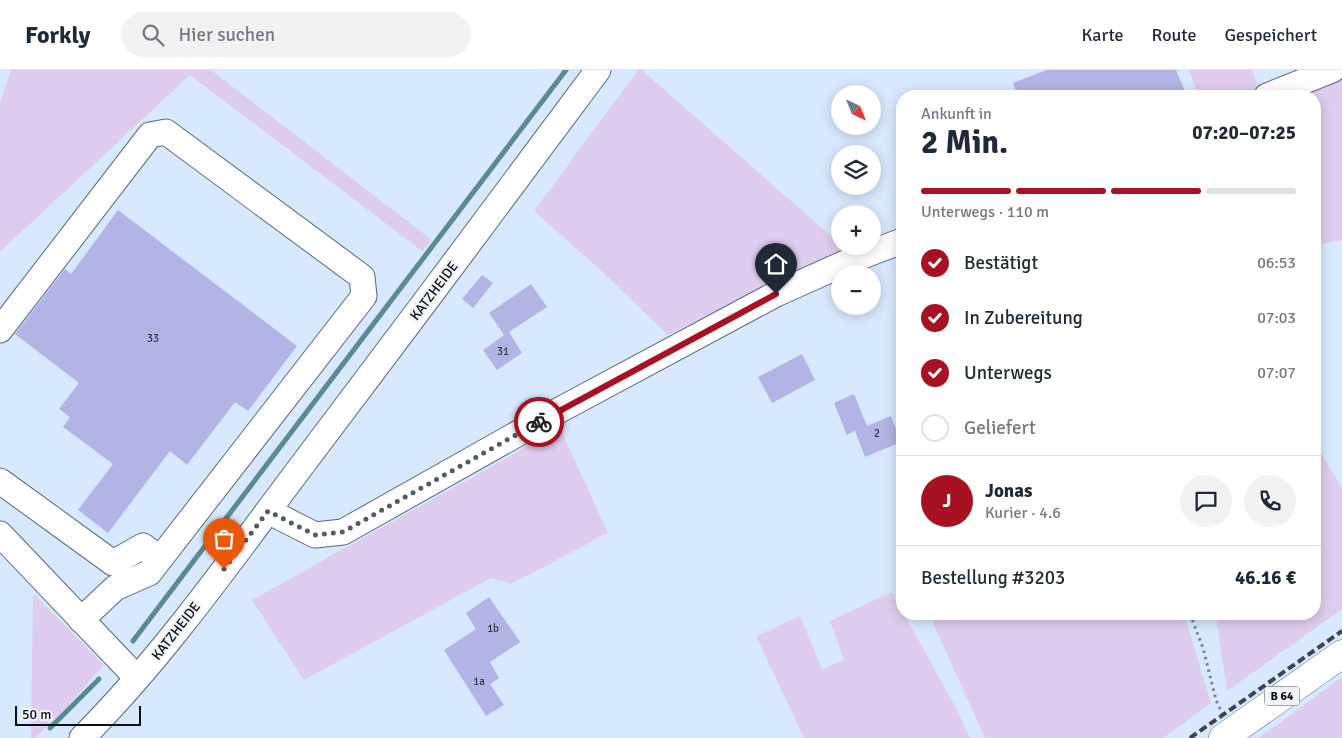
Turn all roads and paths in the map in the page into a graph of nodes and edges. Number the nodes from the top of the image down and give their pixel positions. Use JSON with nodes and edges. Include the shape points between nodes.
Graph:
{"nodes":[{"id":1,"x":598,"y":70,"type":"edge"},
{"id":2,"x":1332,"y":70,"type":"edge"},
{"id":3,"x":1282,"y":90,"type":"edge"},
{"id":4,"x":896,"y":244,"type":"edge"},
{"id":5,"x":0,"y":330,"type":"edge"},
{"id":6,"x":0,"y":481,"type":"edge"},
{"id":7,"x":268,"y":511,"type":"junction"},
{"id":8,"x":0,"y":534,"type":"edge"},
{"id":9,"x":160,"y":559,"type":"junction"},
{"id":10,"x":81,"y":620,"type":"junction"},
{"id":11,"x":1192,"y":620,"type":"edge"},
{"id":12,"x":1342,"y":654,"type":"edge"},
{"id":13,"x":137,"y":678,"type":"junction"},
{"id":14,"x":1219,"y":706,"type":"dead end"},
{"id":15,"x":82,"y":738,"type":"edge"},
{"id":16,"x":1222,"y":738,"type":"edge"}],
"edges":[{"from":1,"to":7,"type":"street","name":"KATZHEIDE"},
{"from":2,"to":3,"type":"street"},
{"from":4,"to":7,"type":"street","via":[[776,294],[556,412],[343,532],[315,535]]},
{"from":5,"to":9,"type":"street","via":[[150,135],[166,132],[362,277],[364,296]]},
{"from":6,"to":9,"type":"street","via":[[113,563],[144,546]]},
{"from":7,"to":13,"type":"street","name":"KATZHEIDE"},
{"from":8,"to":10,"type":"street"},
{"from":9,"to":10,"type":"street","via":[[149,573],[115,588]]},
{"from":10,"to":13,"type":"street"},
{"from":11,"to":14,"type":"path"},
{"from":12,"to":16,"type":"main road","number":"B 64"},
{"from":13,"to":15,"type":"street","name":"KATZHEIDE"}]}
